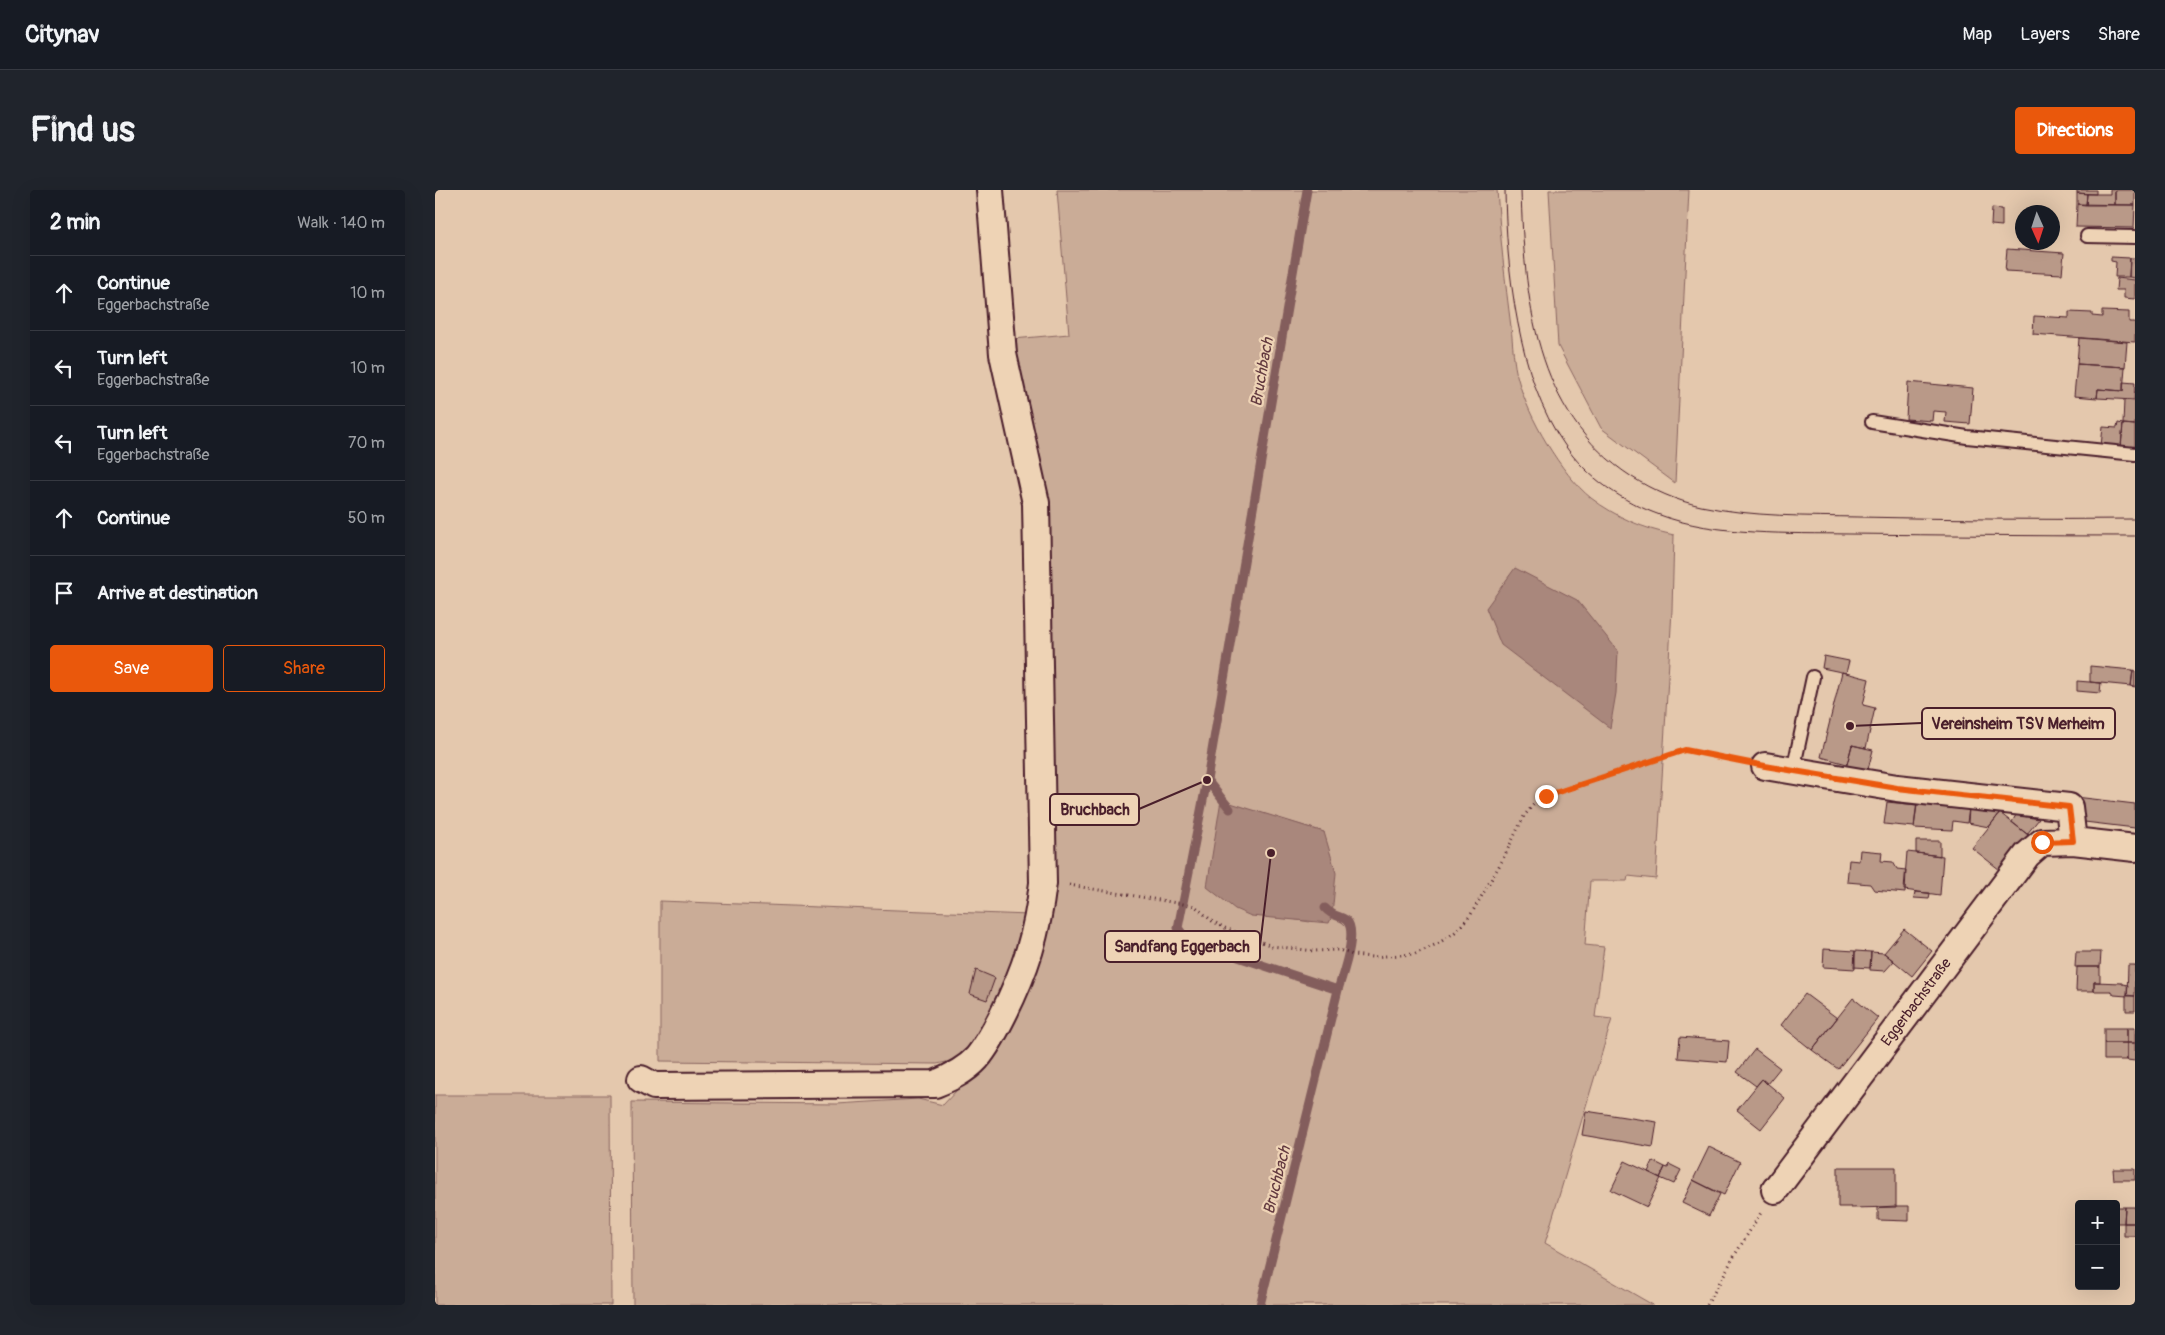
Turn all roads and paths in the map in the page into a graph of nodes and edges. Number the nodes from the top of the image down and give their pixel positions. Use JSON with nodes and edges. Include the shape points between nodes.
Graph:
{"nodes":[{"id":1,"x":990,"y":190,"type":"edge"},
{"id":2,"x":2087,"y":236,"type":"dead end"},
{"id":3,"x":2135,"y":237,"type":"edge"},
{"id":4,"x":1872,"y":422,"type":"dead end"},
{"id":5,"x":2135,"y":454,"type":"edge"},
{"id":6,"x":1813,"y":677,"type":"dead end"},
{"id":7,"x":1765,"y":766,"type":"joint"},
{"id":8,"x":1793,"y":770,"type":"junction"},
{"id":9,"x":2073,"y":841,"type":"junction"},
{"id":10,"x":2135,"y":848,"type":"edge"},
{"id":11,"x":1043,"y":883,"type":"junction"},
{"id":12,"x":641,"y":1079,"type":"dead end"},
{"id":13,"x":1775,"y":1190,"type":"joint"},
{"id":14,"x":1707,"y":1305,"type":"edge"}],
"edges":[{"from":1,"to":11,"type":"street","via":[[1003,354],[1036,503]]},
{"from":2,"to":3,"type":"lane"},
{"from":4,"to":5,"type":"lane","via":[[1967,437]]},
{"from":6,"to":8,"type":"lane"},
{"from":7,"to":8,"type":"street"},
{"from":7,"to":11,"type":"path","via":[[1685,750],[1546,796],[1524,816],[1470,916],[1439,943],[1415,954],[1397,957],[1272,946],[1211,921],[1195,906]]},
{"from":8,"to":9,"type":"street","via":[[1897,788],[2069,807]]},
{"from":9,"to":10,"type":"street","name":"Eggerbachstraße"},
{"from":9,"to":13,"type":"street","name":"Eggerbachstraße","via":[[2042,842],[2027,855]]},
{"from":11,"to":12,"type":"street","via":[[1036,930],[1020,982],[998,1026],[977,1058],[954,1076],[935,1084],[654,1086]]},
{"from":13,"to":14,"type":"path"}]}
